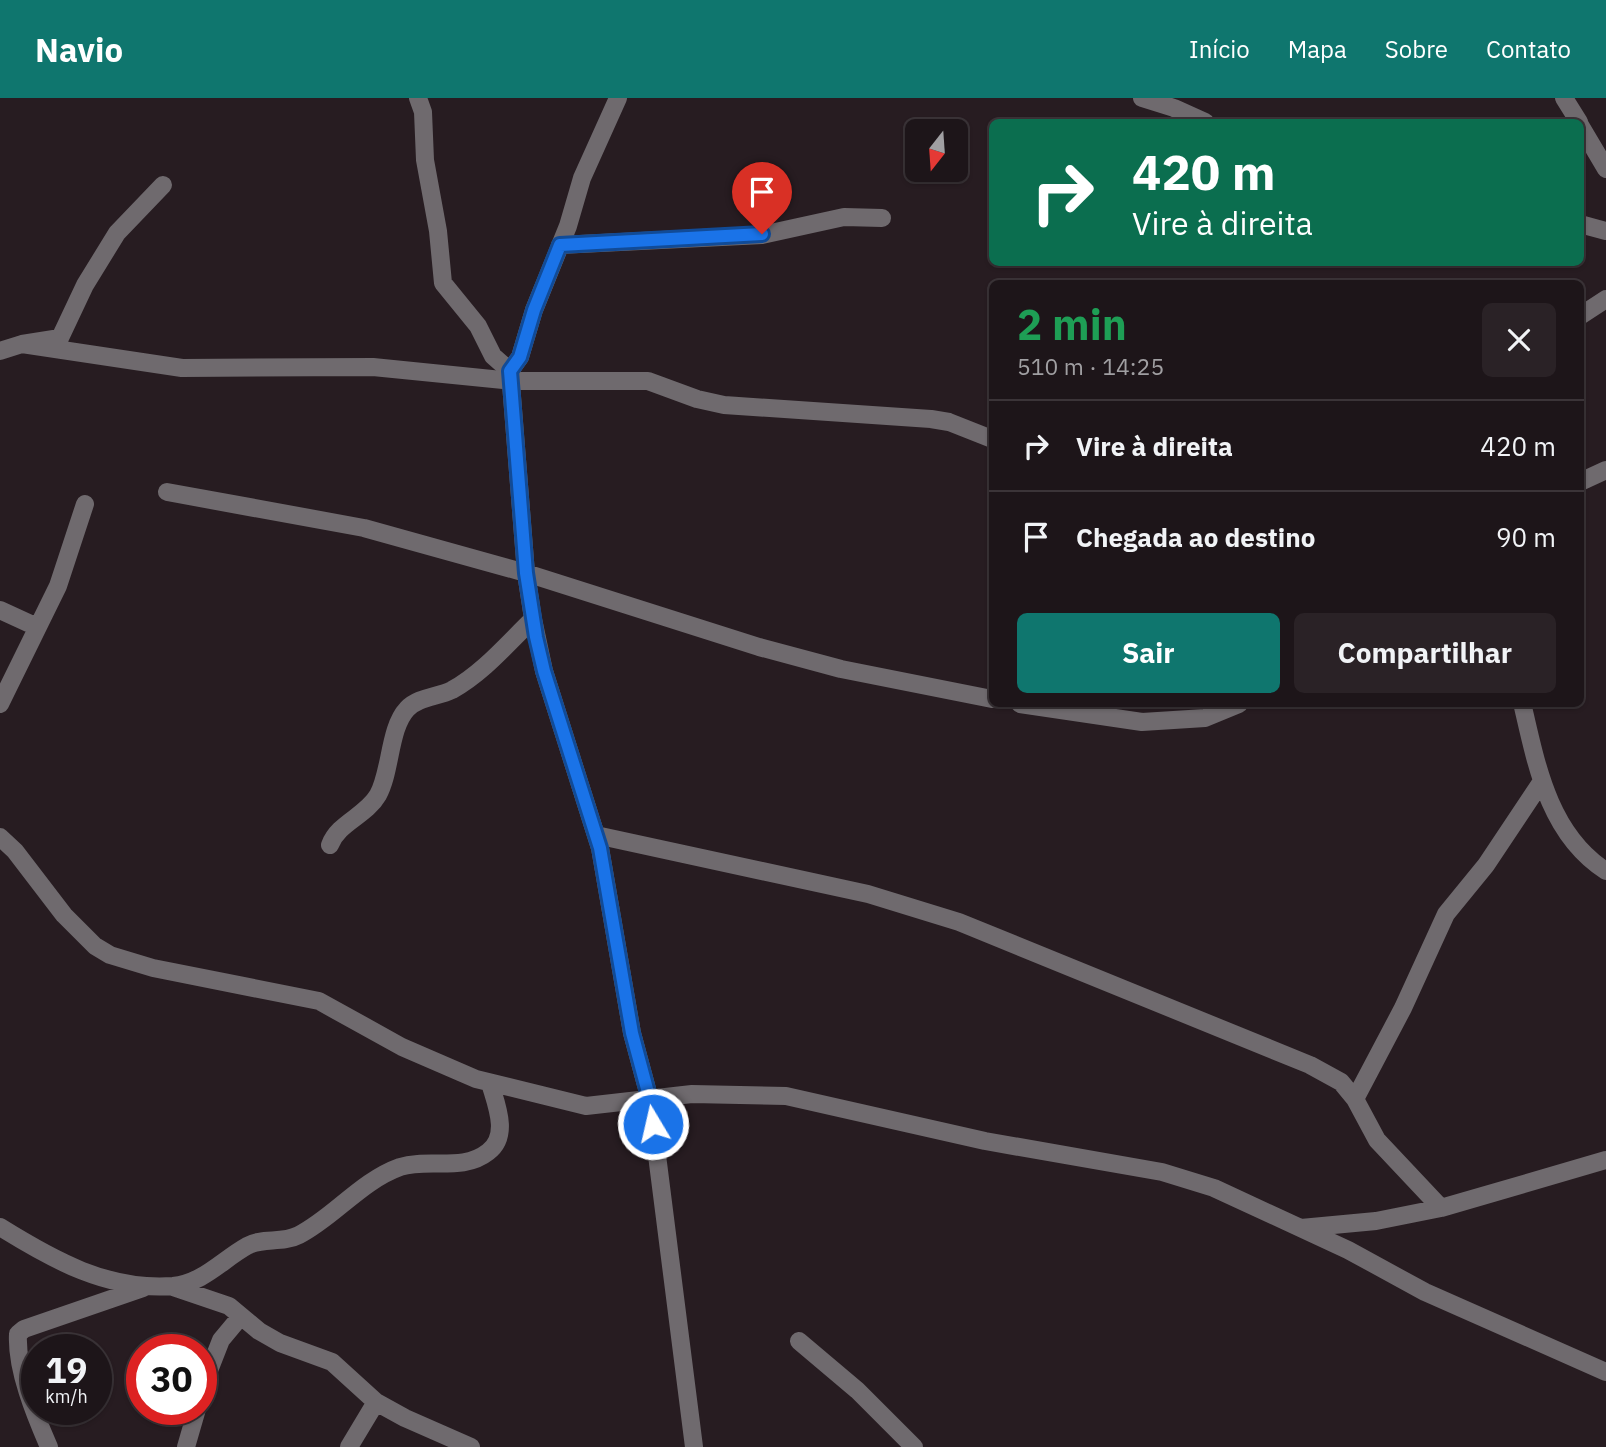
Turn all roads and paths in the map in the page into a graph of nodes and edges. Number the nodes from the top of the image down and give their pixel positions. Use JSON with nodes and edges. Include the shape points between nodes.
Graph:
{"nodes":[{"id":1,"x":418,"y":98,"type":"edge"},
{"id":2,"x":618,"y":98,"type":"edge"},
{"id":3,"x":1142,"y":98,"type":"edge"},
{"id":4,"x":1564,"y":98,"type":"edge"},
{"id":5,"x":1181,"y":105,"type":"edge"},
{"id":6,"x":1201,"y":119,"type":"edge"},
{"id":7,"x":1577,"y":119,"type":"edge"},
{"id":8,"x":1584,"y":131,"type":"edge"},
{"id":9,"x":1606,"y":169,"type":"edge"},
{"id":10,"x":163,"y":185,"type":"dead end"},
{"id":11,"x":882,"y":218,"type":"dead end"},
{"id":12,"x":1584,"y":225,"type":"edge"},
{"id":13,"x":1606,"y":231,"type":"edge"},
{"id":14,"x":560,"y":245,"type":"junction"},
{"id":15,"x":1606,"y":299,"type":"edge"},
{"id":16,"x":1584,"y":313,"type":"edge"},
{"id":17,"x":23,"y":344,"type":"junction"},
{"id":18,"x":0,"y":351,"type":"edge"},
{"id":19,"x":511,"y":376,"type":"junction"},
{"id":20,"x":989,"y":438,"type":"edge"},
{"id":21,"x":1606,"y":470,"type":"edge"},
{"id":22,"x":1584,"y":480,"type":"edge"},
{"id":23,"x":167,"y":492,"type":"dead end"},
{"id":24,"x":85,"y":504,"type":"dead end"},
{"id":25,"x":526,"y":573,"type":"junction"},
{"id":26,"x":0,"y":610,"type":"edge"},
{"id":27,"x":533,"y":619,"type":"junction"},
{"id":28,"x":37,"y":627,"type":"junction"},
{"id":29,"x":989,"y":698,"type":"edge"},
{"id":30,"x":0,"y":704,"type":"edge"},
{"id":31,"x":1058,"y":707,"type":"edge"},
{"id":32,"x":1232,"y":707,"type":"edge"},
{"id":33,"x":1523,"y":707,"type":"dead end"},
{"id":34,"x":1122,"y":712,"type":"edge"},
{"id":35,"x":1540,"y":784,"type":"junction"},
{"id":36,"x":596,"y":835,"type":"junction"},
{"id":37,"x":0,"y":837,"type":"edge"},
{"id":38,"x":330,"y":845,"type":"dead end"},
{"id":39,"x":1606,"y":871,"type":"edge"},
{"id":40,"x":490,"y":1083,"type":"junction"},
{"id":41,"x":1355,"y":1099,"type":"junction"},
{"id":42,"x":650,"y":1100,"type":"junction"},
{"id":43,"x":1606,"y":1160,"type":"edge"},
{"id":44,"x":1441,"y":1208,"type":"junction"},
{"id":45,"x":0,"y":1227,"type":"edge"},
{"id":46,"x":1301,"y":1228,"type":"junction"},
{"id":47,"x":161,"y":1286,"type":"junction"},
{"id":48,"x":241,"y":1316,"type":"junction"},
{"id":49,"x":799,"y":1341,"type":"dead end"},
{"id":50,"x":217,"y":1350,"type":"edge"},
{"id":51,"x":1606,"y":1372,"type":"edge"},
{"id":52,"x":376,"y":1402,"type":"junction"},
{"id":53,"x":192,"y":1425,"type":"edge"},
{"id":54,"x":49,"y":1447,"type":"edge"},
{"id":55,"x":186,"y":1447,"type":"edge"},
{"id":56,"x":349,"y":1447,"type":"edge"},
{"id":57,"x":471,"y":1447,"type":"edge"},
{"id":58,"x":694,"y":1447,"type":"edge"},
{"id":59,"x":914,"y":1447,"type":"edge"}],
"edges":[{"from":1,"to":19,"type":"street","via":[[443,283]]},
{"from":2,"to":14,"type":"street","via":[[582,177]]},
{"from":3,"to":5,"type":"street"},
{"from":4,"to":7,"type":"street"},
{"from":5,"to":6,"type":"street"},
{"from":8,"to":9,"type":"street"},
{"from":10,"to":17,"type":"street","via":[[117,233],[60,338]]},
{"from":11,"to":14,"type":"street","via":[[844,217],[762,234]]},
{"from":12,"to":13,"type":"street"},
{"from":14,"to":19,"type":"street"},
{"from":15,"to":16,"type":"street"},
{"from":17,"to":18,"type":"street"},
{"from":17,"to":19,"type":"street","via":[[182,368],[373,367]]},
{"from":19,"to":20,"type":"street","via":[[648,381],[724,405],[930,419]]},
{"from":19,"to":25,"type":"street"},
{"from":21,"to":22,"type":"street"},
{"from":23,"to":25,"type":"street","via":[[363,528]]},
{"from":24,"to":28,"type":"street","via":[[58,586]]},
{"from":25,"to":27,"type":"street"},
{"from":25,"to":29,"type":"street","via":[[841,669]]},
{"from":26,"to":28,"type":"street"},
{"from":27,"to":36,"type":"street","via":[[544,671]]},
{"from":27,"to":38,"type":"street","via":[[470,678],[407,708],[377,796],[359,817],[334,834]]},
{"from":28,"to":30,"type":"street"},
{"from":31,"to":34,"type":"street"},
{"from":32,"to":34,"type":"street","via":[[1205,718],[1175,722]]},
{"from":33,"to":35,"type":"street"},
{"from":35,"to":39,"type":"street","via":[[1579,847]]},
{"from":35,"to":41,"type":"street","via":[[1486,865],[1446,914]]},
{"from":36,"to":41,"type":"street","via":[[868,894],[958,922],[1310,1065],[1341,1082]]},
{"from":36,"to":42,"type":"street","via":[[632,1033]]},
{"from":37,"to":40,"type":"street","via":[[64,915],[110,955],[318,1001],[402,1047]]},
{"from":40,"to":42,"type":"street","via":[[586,1106]]},
{"from":40,"to":47,"type":"street","via":[[499,1111],[500,1135],[490,1152],[470,1161],[401,1167],[340,1203],[302,1234],[251,1243],[192,1282]]},
{"from":41,"to":44,"type":"street","via":[[1377,1140]]},
{"from":42,"to":46,"type":"street","via":[[718,1094],[786,1096],[906,1125],[1162,1172],[1214,1188]]},
{"from":42,"to":58,"type":"street"},
{"from":43,"to":44,"type":"street"},
{"from":44,"to":46,"type":"street","via":[[1376,1221]]},
{"from":45,"to":47,"type":"street","via":[[71,1269],[136,1286]]},
{"from":46,"to":51,"type":"street","via":[[1425,1292]]},
{"from":47,"to":48,"type":"street","via":[[229,1306]]},
{"from":47,"to":54,"type":"street","via":[[18,1334],[28,1390]]},
{"from":48,"to":50,"type":"street"},
{"from":48,"to":52,"type":"street","via":[[280,1343],[332,1362]]},
{"from":49,"to":59,"type":"street"},
{"from":52,"to":56,"type":"street"},
{"from":52,"to":57,"type":"street"},
{"from":53,"to":55,"type":"street"}]}
